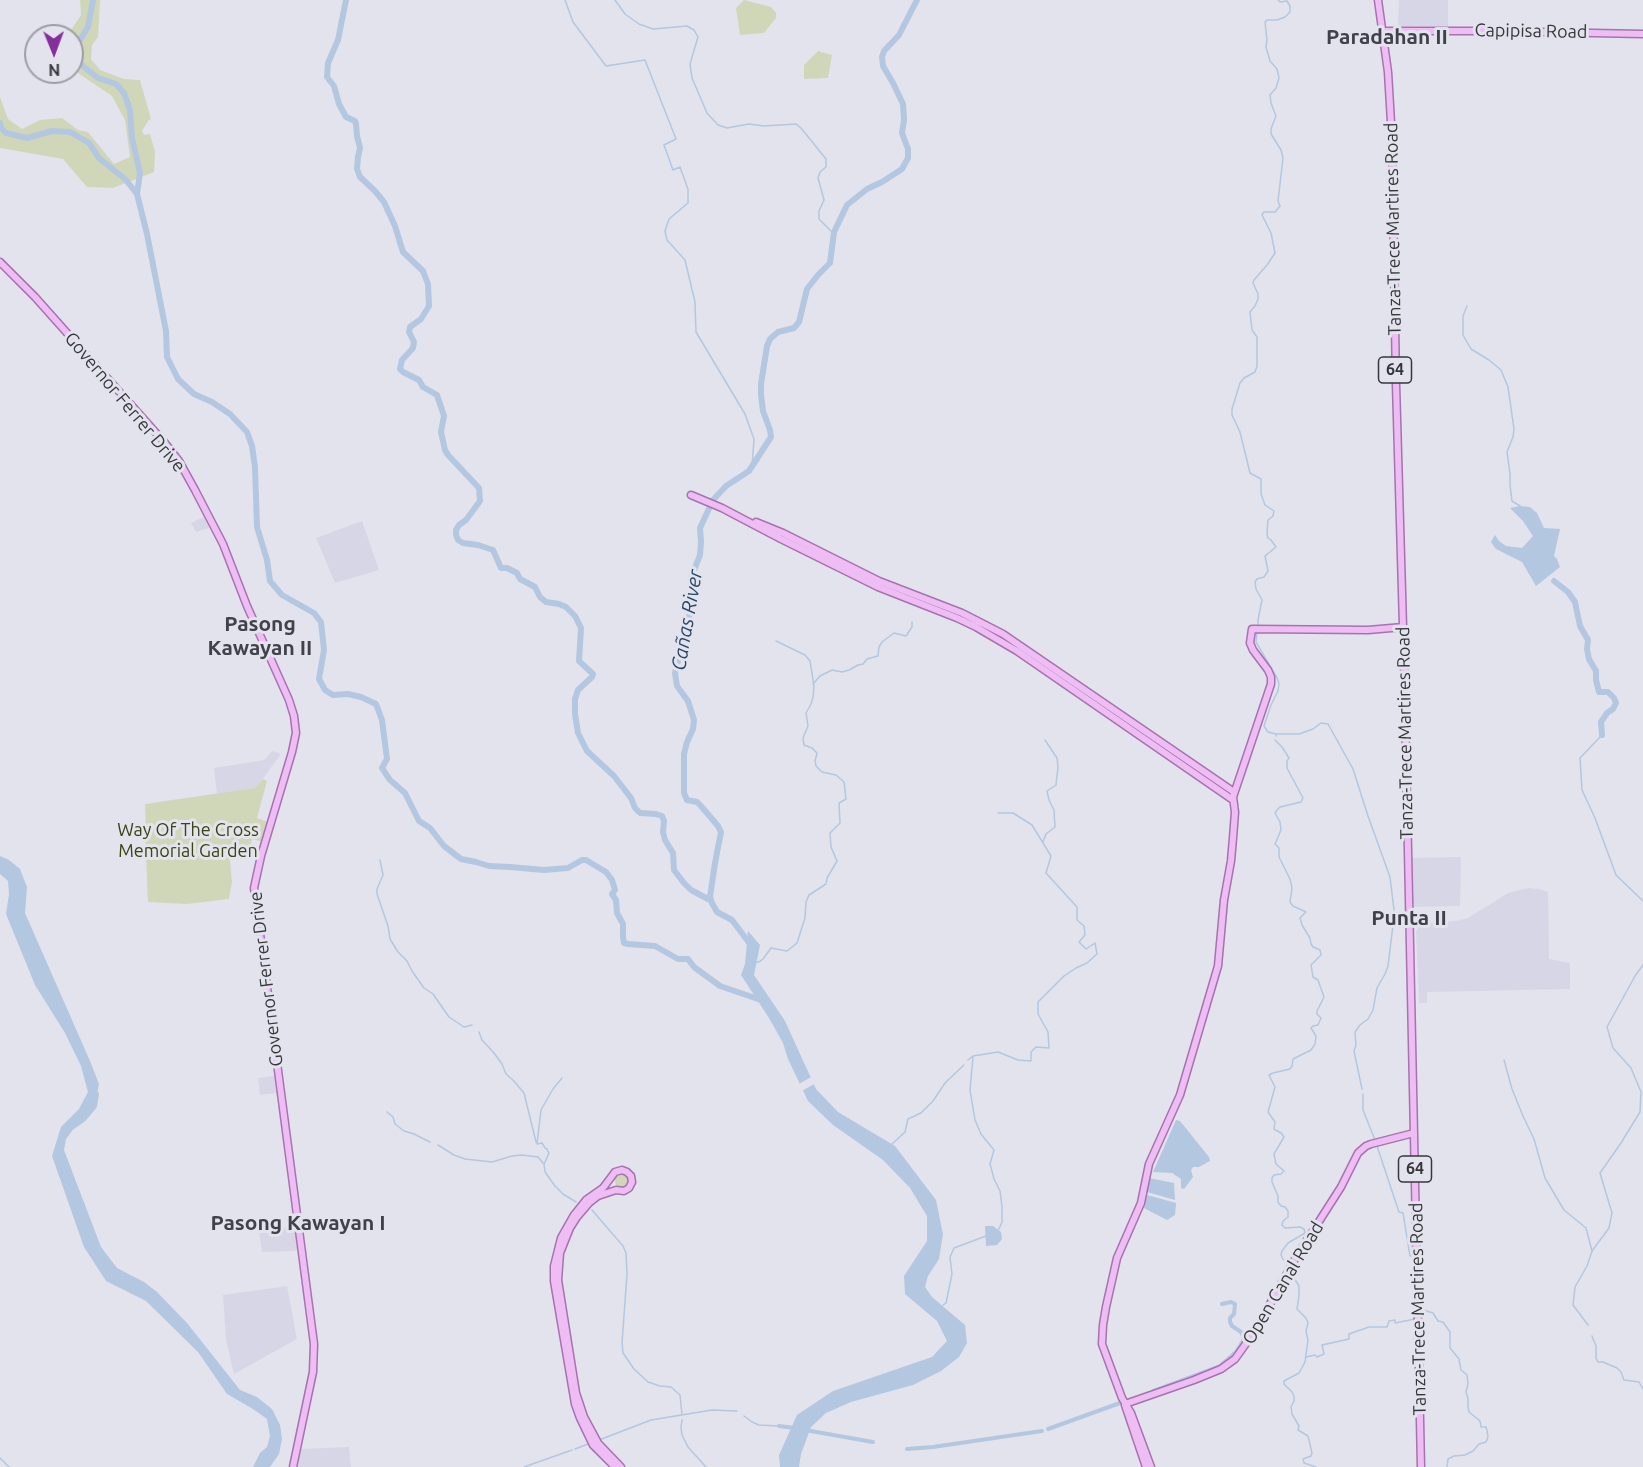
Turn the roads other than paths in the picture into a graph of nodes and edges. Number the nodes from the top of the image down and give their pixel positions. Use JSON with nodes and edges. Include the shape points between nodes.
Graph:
{"nodes":[{"id":1,"x":1378,"y":0,"type":"edge"},
{"id":2,"x":1383,"y":31,"type":"junction"},
{"id":3,"x":1643,"y":34,"type":"edge"},
{"id":4,"x":0,"y":262,"type":"edge"},
{"id":5,"x":691,"y":495,"type":"dead end"},
{"id":6,"x":722,"y":508,"type":"junction"},
{"id":7,"x":1402,"y":627,"type":"junction"},
{"id":8,"x":1234,"y":792,"type":"junction"},
{"id":9,"x":1233,"y":800,"type":"junction"},
{"id":10,"x":1414,"y":1133,"type":"junction"},
{"id":11,"x":611,"y":1179,"type":"junction"},
{"id":12,"x":616,"y":1190,"type":"junction"},
{"id":13,"x":1125,"y":1404,"type":"junction"},
{"id":14,"x":293,"y":1467,"type":"edge"},
{"id":15,"x":615,"y":1467,"type":"edge"},
{"id":16,"x":621,"y":1467,"type":"edge"},
{"id":17,"x":1146,"y":1467,"type":"edge"},
{"id":18,"x":1151,"y":1467,"type":"edge"},
{"id":19,"x":1421,"y":1467,"type":"edge"}],
"edges":[{"from":1,"to":2,"type":"main road","name":"Tanza-Trece Martires Road","number":"64"},
{"from":2,"to":3,"type":"main road","name":"Capipisa Road"},
{"from":2,"to":7,"type":"main road","name":"Tanza-Trece Martires Road","number":"64","via":[[1392,139]]},
{"from":4,"to":14,"type":"main road","name":"Governor Ferrer Drive","via":[[179,461],[223,544],[294,716],[292,752],[254,888],[314,1352]]},
{"from":5,"to":6,"type":"main road"},
{"from":6,"to":8,"type":"main road","via":[[1003,634]]},
{"from":6,"to":9,"type":"main road","via":[[878,587],[976,627]]},
{"from":7,"to":8,"type":"main road","via":[[1252,629],[1250,643],[1269,670],[1271,684]]},
{"from":7,"to":10,"type":"main road","name":"Tanza-Trece Martires Road","number":"64"},
{"from":8,"to":9,"type":"main road"},
{"from":9,"to":13,"type":"main road","via":[[1231,861],[1218,966],[1183,1087],[1149,1164],[1142,1203],[1117,1258],[1106,1307],[1102,1344]]},
{"from":10,"to":13,"type":"main road","name":"Open Canal Road","via":[[1371,1144],[1358,1153],[1235,1359],[1221,1369]]},
{"from":10,"to":19,"type":"main road","name":"Tanza-Trece Martires Road","number":"64"},
{"from":11,"to":12,"type":"main road"},
{"from":11,"to":12,"type":"main road","via":[[620,1170],[631,1176],[629,1188]]},
{"from":11,"to":15,"type":"main road","via":[[586,1200],[566,1226],[556,1252],[554,1281],[580,1418],[593,1445]]},
{"from":12,"to":16,"type":"main road","via":[[598,1196],[577,1217],[560,1252],[558,1280],[576,1393],[584,1417],[598,1443]]},
{"from":13,"to":17,"type":"main road"},
{"from":13,"to":18,"type":"main road"}]}
